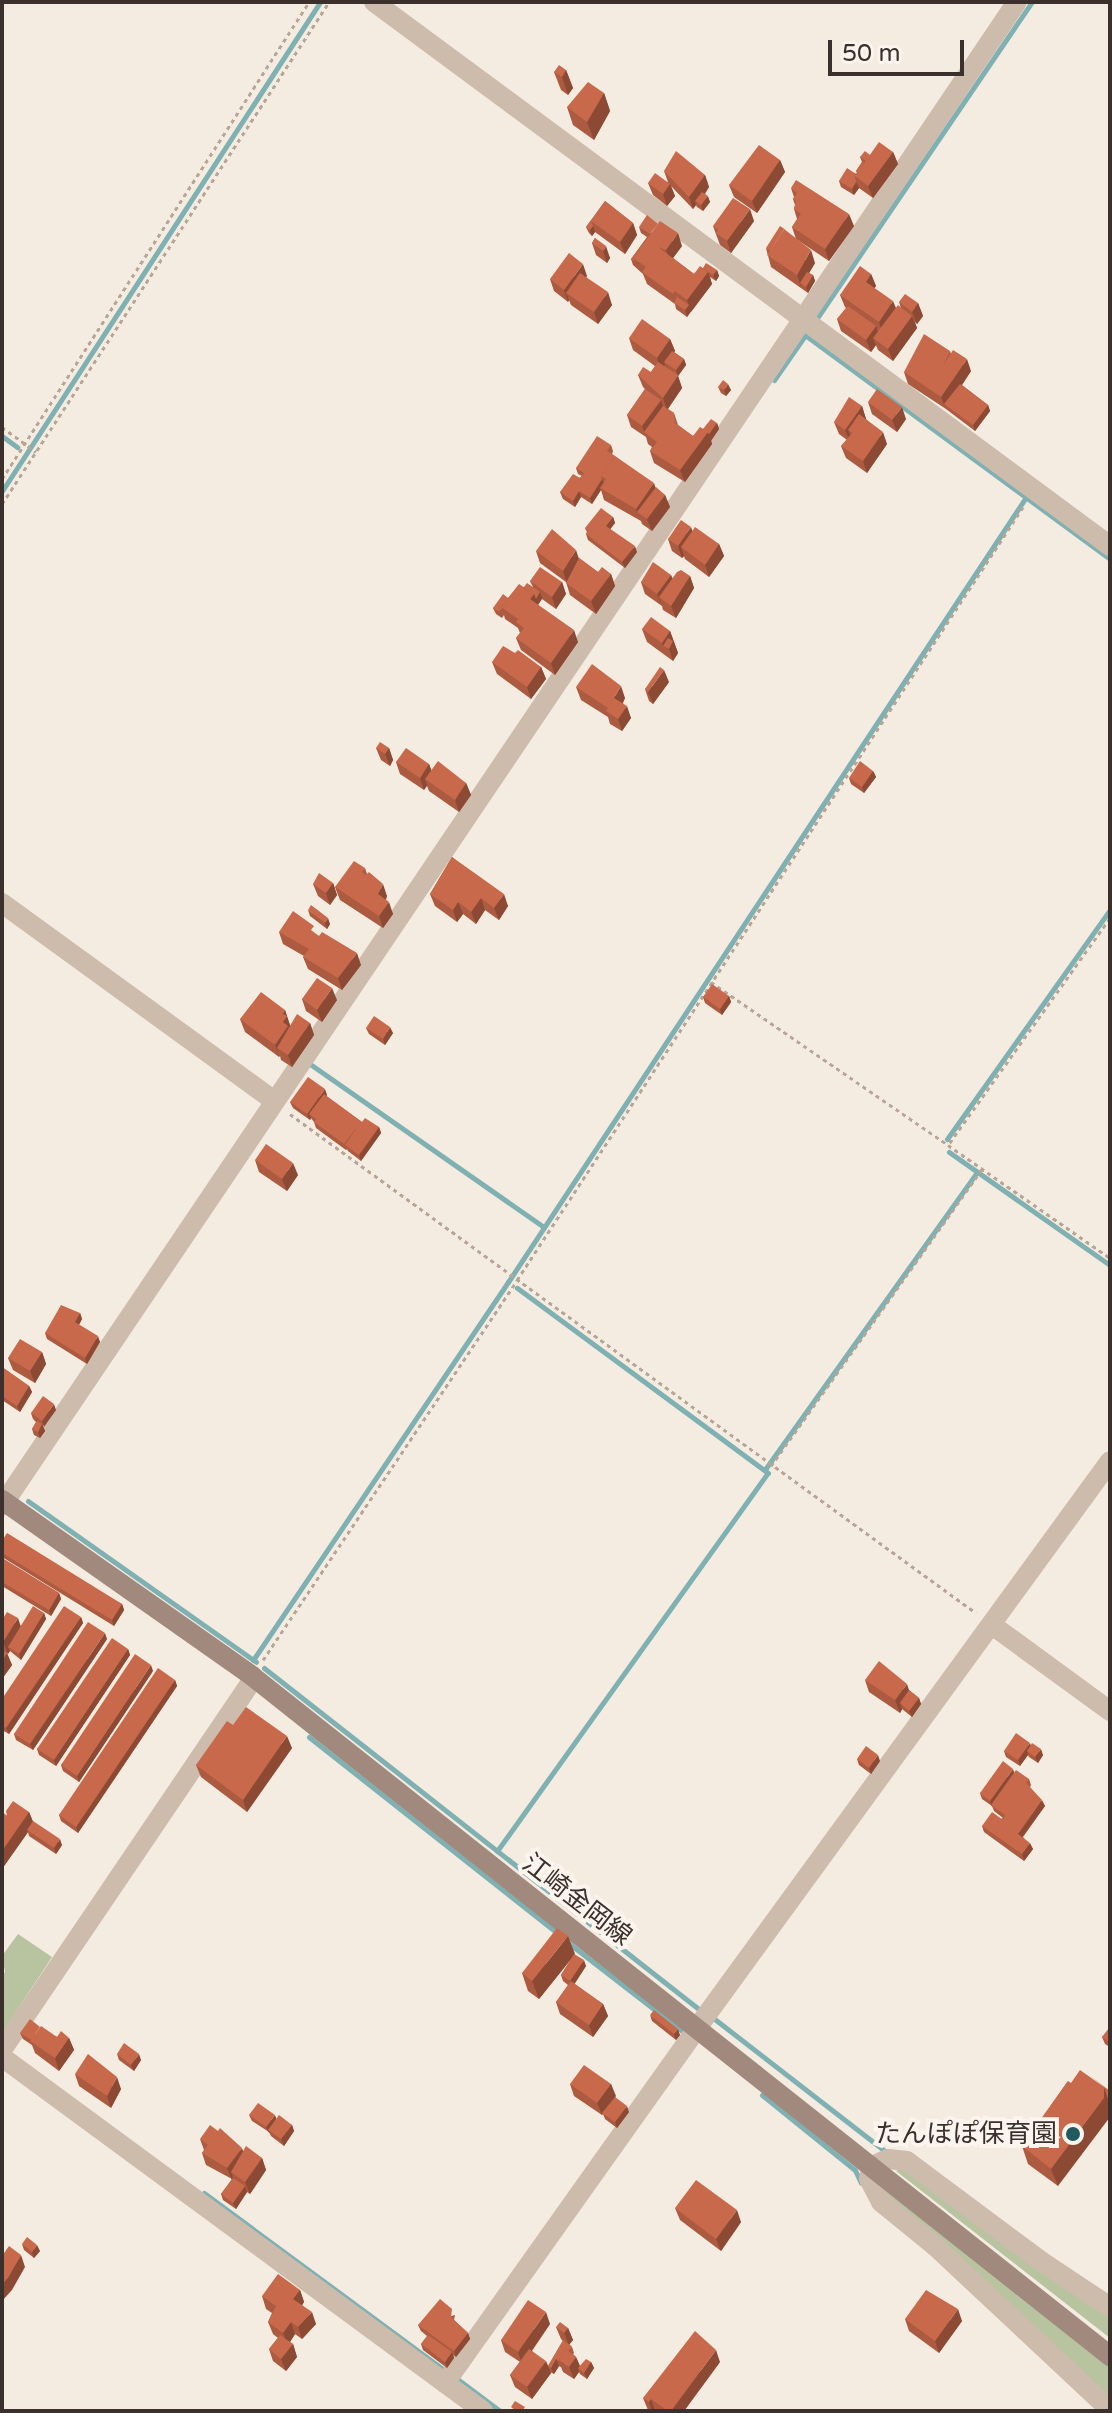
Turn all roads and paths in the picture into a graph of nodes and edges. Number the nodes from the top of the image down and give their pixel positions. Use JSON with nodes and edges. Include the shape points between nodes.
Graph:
{"nodes":[{"id":1,"x":309,"y":2,"type":"edge"},
{"id":2,"x":329,"y":2,"type":"edge"},
{"id":3,"x":374,"y":2,"type":"edge"},
{"id":4,"x":1017,"y":2,"type":"edge"},
{"id":5,"x":802,"y":318,"type":"junction"},
{"id":6,"x":2,"y":427,"type":"edge"},
{"id":7,"x":27,"y":445,"type":"junction"},
{"id":8,"x":35,"y":451,"type":"junction"},
{"id":9,"x":2,"y":479,"type":"edge"},
{"id":10,"x":1026,"y":503,"type":"dead end"},
{"id":11,"x":2,"y":504,"type":"edge"},
{"id":12,"x":1110,"y":546,"type":"edge"},
{"id":13,"x":2,"y":903,"type":"edge"},
{"id":14,"x":1110,"y":918,"type":"edge"},
{"id":15,"x":711,"y":981,"type":"junction"},
{"id":16,"x":279,"y":1105,"type":"junction"},
{"id":17,"x":948,"y":1145,"type":"junction"},
{"id":18,"x":980,"y":1172,"type":"junction"},
{"id":19,"x":1110,"y":1258,"type":"edge"},
{"id":20,"x":513,"y":1278,"type":"junction"},
{"id":21,"x":1110,"y":1461,"type":"edge"},
{"id":22,"x":769,"y":1464,"type":"junction"},
{"id":23,"x":3,"y":1503,"type":"edge"},
{"id":24,"x":992,"y":1625,"type":"junction"},
{"id":25,"x":253,"y":1677,"type":"junction"},
{"id":26,"x":1110,"y":1711,"type":"edge"},
{"id":27,"x":697,"y":2028,"type":"junction"},
{"id":28,"x":2,"y":2050,"type":"edge"},
{"id":29,"x":2,"y":2057,"type":"edge"},
{"id":30,"x":872,"y":2166,"type":"junction"},
{"id":31,"x":1110,"y":2307,"type":"edge"},
{"id":32,"x":1110,"y":2356,"type":"edge"},
{"id":33,"x":445,"y":2383,"type":"junction"},
{"id":34,"x":1110,"y":2410,"type":"edge"},
{"id":35,"x":483,"y":2411,"type":"edge"}],
"edges":[{"from":1,"to":7,"type":"path"},
{"from":2,"to":8,"type":"path"},
{"from":3,"to":5,"type":"street"},
{"from":4,"to":5,"type":"street"},
{"from":5,"to":12,"type":"street"},
{"from":5,"to":16,"type":"street"},
{"from":6,"to":7,"type":"path"},
{"from":7,"to":8,"type":"path"},
{"from":7,"to":9,"type":"path"},
{"from":8,"to":11,"type":"path"},
{"from":10,"to":15,"type":"path"},
{"from":13,"to":16,"type":"street"},
{"from":14,"to":17,"type":"path"},
{"from":15,"to":17,"type":"path"},
{"from":15,"to":20,"type":"path"},
{"from":16,"to":20,"type":"path"},
{"from":16,"to":23,"type":"street"},
{"from":17,"to":18,"type":"path"},
{"from":18,"to":19,"type":"path"},
{"from":18,"to":22,"type":"path"},
{"from":20,"to":22,"type":"path"},
{"from":20,"to":25,"type":"path"},
{"from":21,"to":24,"type":"street"},
{"from":22,"to":24,"type":"path"},
{"from":23,"to":25,"type":"main road","name":"江崎金岡線"},
{"from":24,"to":26,"type":"street"},
{"from":24,"to":27,"type":"street"},
{"from":25,"to":27,"type":"main road","name":"江崎金岡線"},
{"from":25,"to":28,"type":"street"},
{"from":27,"to":30,"type":"main road","name":"江崎金岡線"},
{"from":27,"to":33,"type":"street"},
{"from":29,"to":33,"type":"street"},
{"from":30,"to":31,"type":"street","via":[[888,2159],[907,2161]]},
{"from":30,"to":32,"type":"main road","name":"江崎金岡線"},
{"from":30,"to":34,"type":"street","via":[[869,2179],[881,2202]]},
{"from":33,"to":35,"type":"street"}]}
